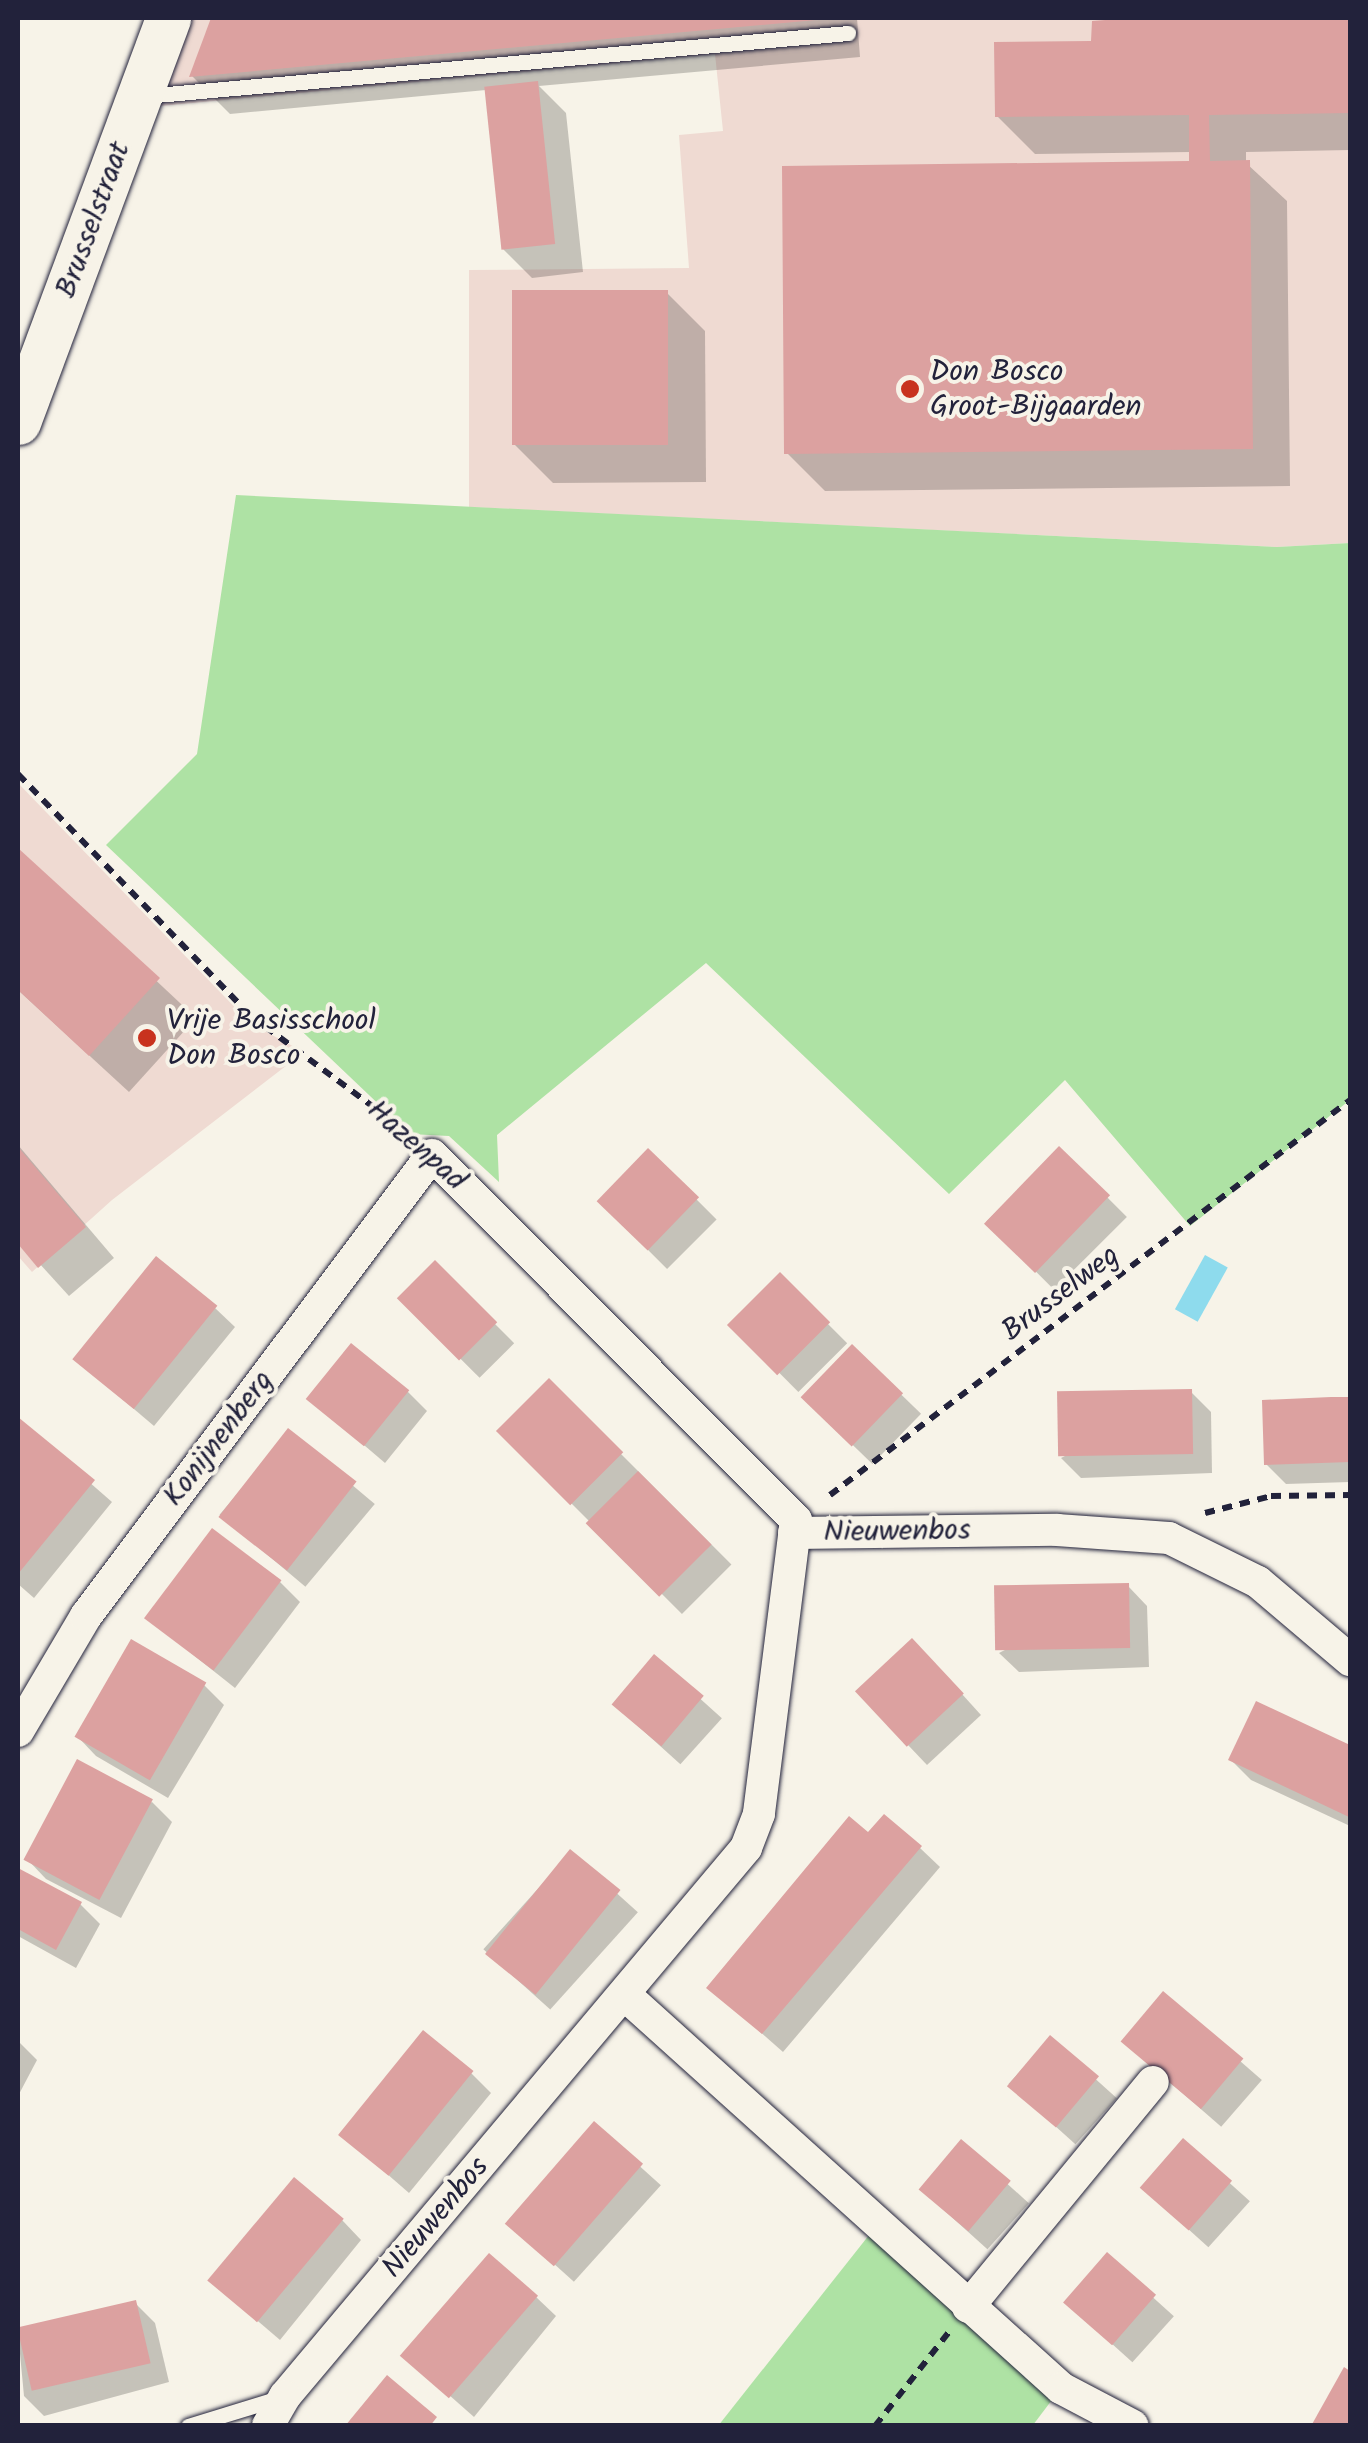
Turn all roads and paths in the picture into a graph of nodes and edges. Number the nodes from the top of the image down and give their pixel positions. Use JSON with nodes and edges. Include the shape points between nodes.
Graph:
{"nodes":[{"id":1,"x":168,"y":18,"type":"edge"},
{"id":2,"x":848,"y":32,"type":"dead end"},
{"id":3,"x":138,"y":96,"type":"junction"},
{"id":4,"x":18,"y":422,"type":"edge"},
{"id":5,"x":18,"y":774,"type":"edge"},
{"id":6,"x":1350,"y":1100,"type":"edge"},
{"id":7,"x":432,"y":1155,"type":"junction"},
{"id":8,"x":1350,"y":1495,"type":"edge"},
{"id":9,"x":795,"y":1526,"type":"junction"},
{"id":10,"x":1169,"y":1538,"type":"junction"},
{"id":11,"x":1350,"y":1660,"type":"edge"},
{"id":12,"x":18,"y":1732,"type":"edge"},
{"id":13,"x":626,"y":1995,"type":"junction"},
{"id":14,"x":1154,"y":2082,"type":"dead end"},
{"id":15,"x":968,"y":2308,"type":"junction"},
{"id":16,"x":286,"y":2396,"type":"junction"},
{"id":17,"x":188,"y":2426,"type":"edge"},
{"id":18,"x":268,"y":2426,"type":"edge"},
{"id":19,"x":876,"y":2426,"type":"edge"},
{"id":20,"x":1133,"y":2426,"type":"edge"}],
"edges":[{"from":1,"to":3,"type":"street","name":"Brusselstraat"},
{"from":2,"to":3,"type":"lane"},
{"from":3,"to":4,"type":"street","name":"Brusselstraat"},
{"from":5,"to":7,"type":"path","name":"Hazenpad","via":[[251,1016]]},
{"from":6,"to":9,"type":"path","name":"Brusselweg"},
{"from":7,"to":9,"type":"street","name":"Hazenpad"},
{"from":7,"to":12,"type":"street","name":"Konijnenberg","via":[[86,1616]]},
{"from":8,"to":10,"type":"path","via":[[1271,1496],[1187,1517]]},
{"from":9,"to":10,"type":"street","name":"Nieuwenbos"},
{"from":9,"to":13,"type":"street","name":"Nieuwenbos","via":[[759,1814],[746,1848]]},
{"from":10,"to":11,"type":"street","name":"Nieuwenbos","via":[[1258,1582]]},
{"from":13,"to":15,"type":"street"},
{"from":13,"to":16,"type":"street","name":"Nieuwenbos"},
{"from":14,"to":15,"type":"street"},
{"from":15,"to":19,"type":"path"},
{"from":15,"to":20,"type":"street","via":[[1061,2388]]},
{"from":16,"to":17,"type":"lane"},
{"from":16,"to":18,"type":"street","name":"Nieuwenbos"}]}
